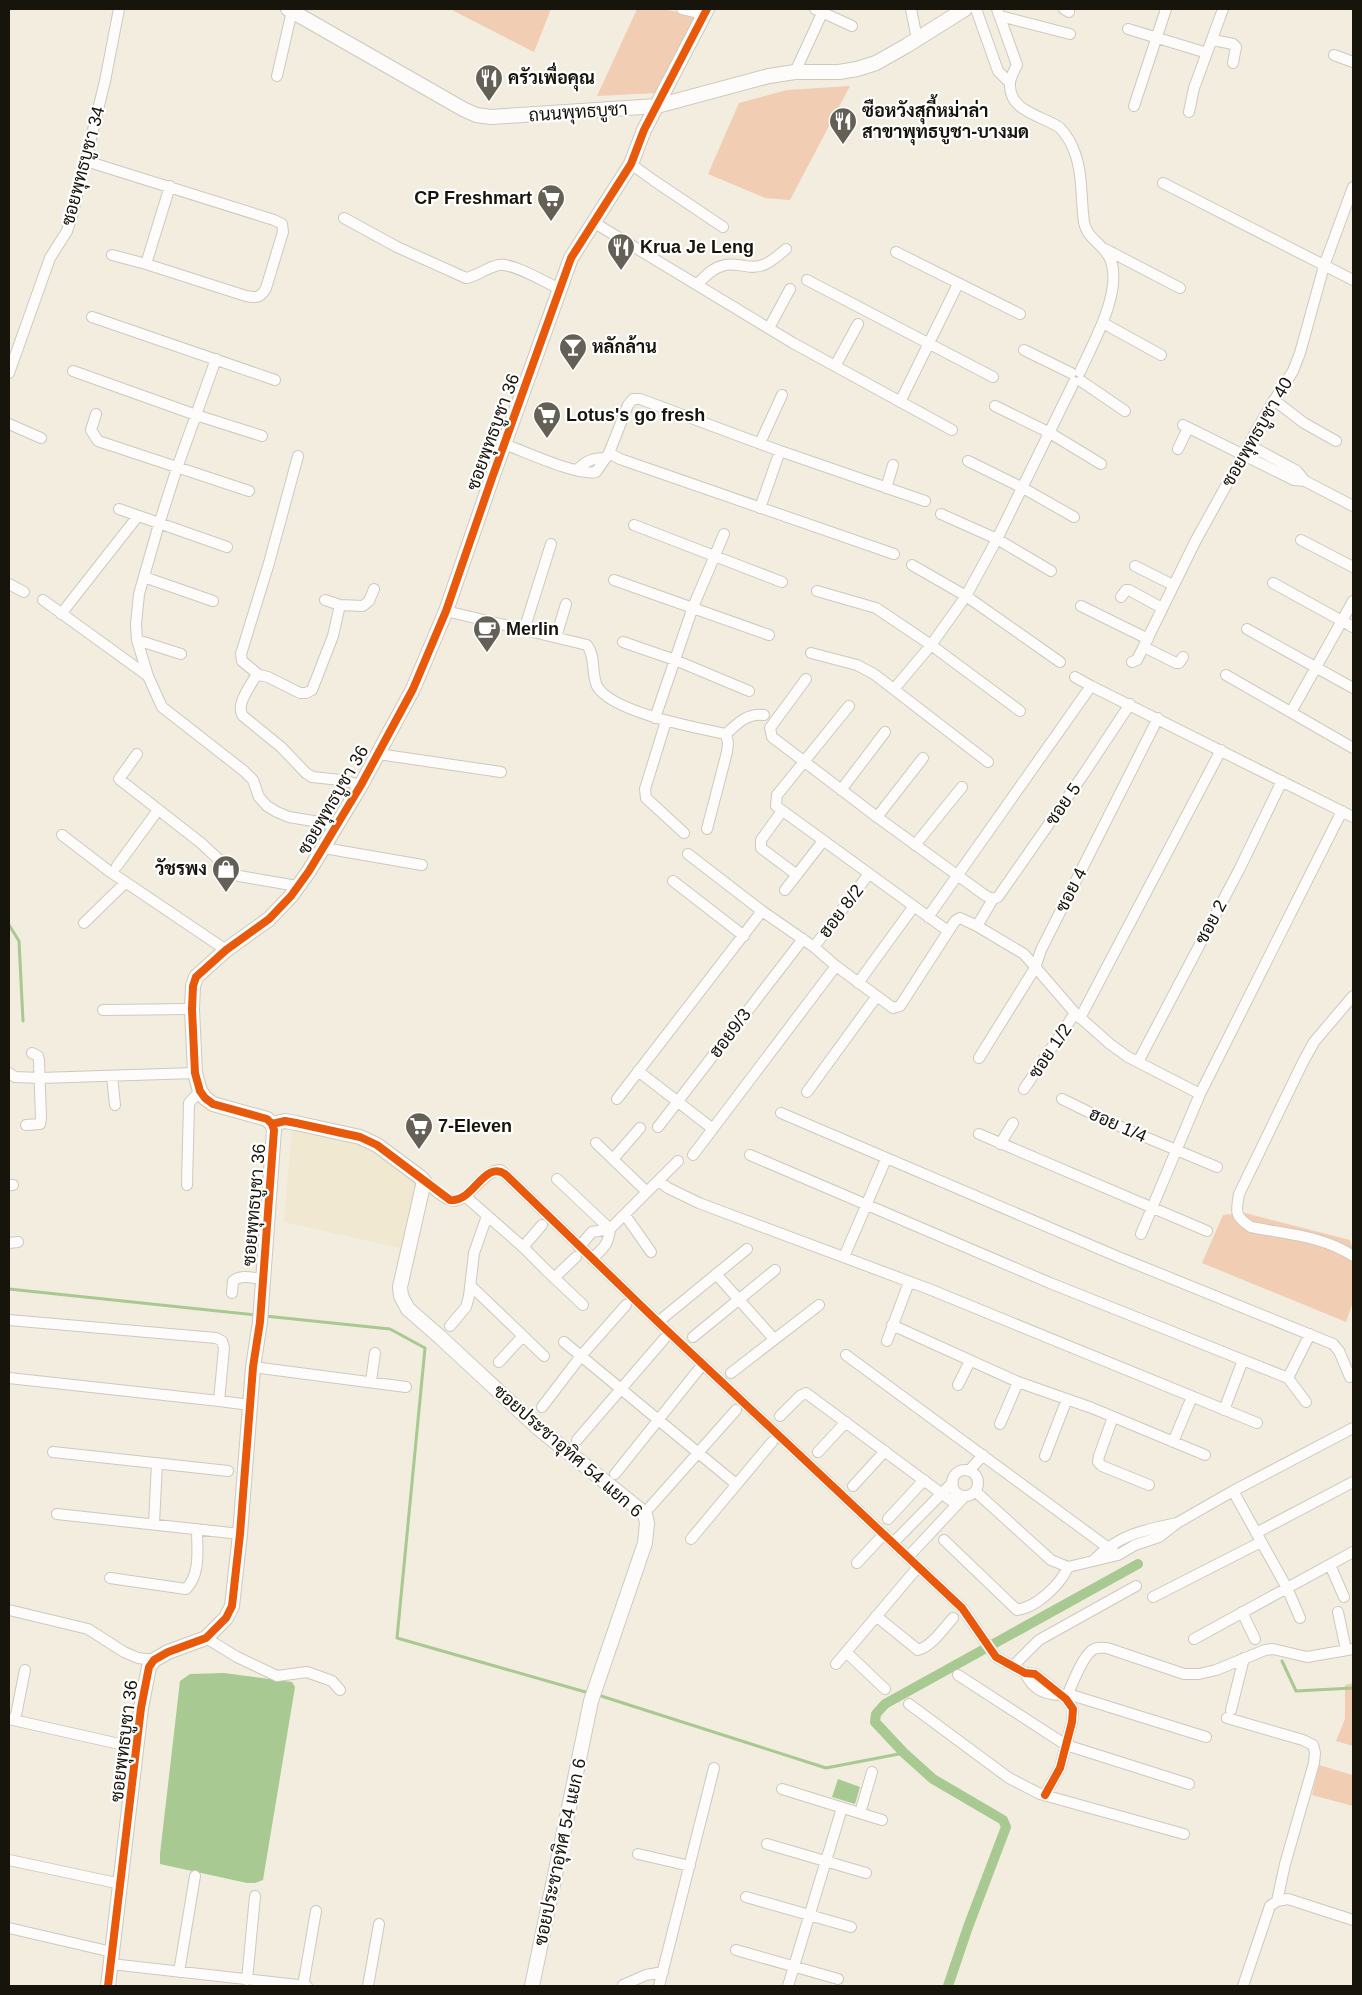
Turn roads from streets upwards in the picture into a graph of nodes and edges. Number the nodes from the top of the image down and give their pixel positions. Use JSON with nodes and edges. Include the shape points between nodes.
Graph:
{"nodes":[{"id":1,"x":119,"y":9,"type":"edge"},
{"id":2,"x":682,"y":9,"type":"edge"},
{"id":3,"x":911,"y":9,"type":"edge"},
{"id":4,"x":965,"y":9,"type":"edge"},
{"id":5,"x":976,"y":9,"type":"edge"},
{"id":6,"x":1166,"y":9,"type":"edge"},
{"id":7,"x":1223,"y":9,"type":"edge"},
{"id":8,"x":820,"y":10,"type":"edge"},
{"id":9,"x":296,"y":11,"type":"edge"},
{"id":10,"x":706,"y":11,"type":"edge"},
{"id":11,"x":999,"y":12,"type":"edge"},
{"id":12,"x":852,"y":26,"type":"dead end"},
{"id":13,"x":1128,"y":29,"type":"dead end"},
{"id":14,"x":1070,"y":34,"type":"dead end"},
{"id":15,"x":1157,"y":37,"type":"junction"},
{"id":16,"x":917,"y":39,"type":"junction"},
{"id":17,"x":1213,"y":40,"type":"junction"},
{"id":18,"x":1207,"y":53,"type":"junction"},
{"id":19,"x":1334,"y":54,"type":"dead end"},
{"id":20,"x":1353,"y":62,"type":"edge"},
{"id":21,"x":1233,"y":63,"type":"dead end"},
{"id":22,"x":795,"y":72,"type":"junction"},
{"id":23,"x":277,"y":76,"type":"dead end"},
{"id":24,"x":1010,"y":82,"type":"junction"},
{"id":25,"x":657,"y":106,"type":"junction"},
{"id":26,"x":1134,"y":106,"type":"dead end"},
{"id":27,"x":1189,"y":112,"type":"dead end"},
{"id":28,"x":86,"y":161,"type":"junction"},
{"id":29,"x":631,"y":164,"type":"junction"},
{"id":30,"x":1163,"y":183,"type":"dead end"},
{"id":31,"x":170,"y":186,"type":"junction"},
{"id":32,"x":1353,"y":187,"type":"edge"},
{"id":33,"x":344,"y":218,"type":"dead end"},
{"id":34,"x":593,"y":222,"type":"junction"},
{"id":35,"x":723,"y":227,"type":"dead end"},
{"id":36,"x":786,"y":249,"type":"dead end"},
{"id":37,"x":1105,"y":249,"type":"junction"},
{"id":38,"x":896,"y":252,"type":"dead end"},
{"id":39,"x":112,"y":255,"type":"dead end"},
{"id":40,"x":146,"y":264,"type":"junction"},
{"id":41,"x":1324,"y":266,"type":"junction"},
{"id":42,"x":807,"y":280,"type":"dead end"},
{"id":43,"x":1353,"y":280,"type":"edge"},
{"id":44,"x":697,"y":284,"type":"junction"},
{"id":45,"x":958,"y":284,"type":"junction"},
{"id":46,"x":1180,"y":288,"type":"dead end"},
{"id":47,"x":790,"y":289,"type":"dead end"},
{"id":48,"x":560,"y":290,"type":"junction"},
{"id":49,"x":1020,"y":314,"type":"dead end"},
{"id":50,"x":92,"y":317,"type":"dead end"},
{"id":51,"x":1103,"y":323,"type":"junction"},
{"id":52,"x":858,"y":324,"type":"dead end"},
{"id":53,"x":769,"y":328,"type":"junction"},
{"id":54,"x":9,"y":339,"type":"edge"},
{"id":55,"x":19,"y":343,"type":"junction"},
{"id":56,"x":930,"y":343,"type":"junction"},
{"id":57,"x":1024,"y":350,"type":"dead end"},
{"id":58,"x":1161,"y":355,"type":"dead end"},
{"id":59,"x":216,"y":359,"type":"junction"},
{"id":60,"x":835,"y":366,"type":"junction"},
{"id":61,"x":73,"y":371,"type":"dead end"},
{"id":62,"x":9,"y":373,"type":"edge"},
{"id":63,"x":993,"y":377,"type":"dead end"},
{"id":64,"x":1076,"y":377,"type":"junction"},
{"id":65,"x":275,"y":380,"type":"dead end"},
{"id":66,"x":782,"y":395,"type":"dead end"},
{"id":67,"x":1274,"y":400,"type":"junction"},
{"id":68,"x":900,"y":402,"type":"junction"},
{"id":69,"x":995,"y":406,"type":"dead end"},
{"id":70,"x":1125,"y":411,"type":"dead end"},
{"id":71,"x":96,"y":414,"type":"dead end"},
{"id":72,"x":196,"y":415,"type":"junction"},
{"id":73,"x":9,"y":424,"type":"edge"},
{"id":74,"x":952,"y":430,"type":"dead end"},
{"id":75,"x":1050,"y":433,"type":"junction"},
{"id":76,"x":262,"y":436,"type":"dead end"},
{"id":77,"x":41,"y":438,"type":"dead end"},
{"id":78,"x":1336,"y":441,"type":"dead end"},
{"id":79,"x":760,"y":443,"type":"junction"},
{"id":80,"x":504,"y":444,"type":"junction"},
{"id":81,"x":1249,"y":445,"type":"junction"},
{"id":82,"x":1178,"y":449,"type":"dead end"},
{"id":83,"x":780,"y":451,"type":"junction"},
{"id":84,"x":1244,"y":455,"type":"junction"},
{"id":85,"x":298,"y":456,"type":"dead end"},
{"id":86,"x":608,"y":456,"type":"junction"},
{"id":87,"x":968,"y":461,"type":"dead end"},
{"id":88,"x":1101,"y":464,"type":"dead end"},
{"id":89,"x":893,"y":465,"type":"dead end"},
{"id":90,"x":177,"y":468,"type":"junction"},
{"id":91,"x":1305,"y":481,"type":"junction"},
{"id":92,"x":886,"y":488,"type":"junction"},
{"id":93,"x":1023,"y":488,"type":"junction"},
{"id":94,"x":248,"y":491,"type":"dead end"},
{"id":95,"x":925,"y":501,"type":"dead end"},
{"id":96,"x":1353,"y":506,"type":"edge"},
{"id":97,"x":760,"y":508,"type":"junction"},
{"id":98,"x":119,"y":509,"type":"dead end"},
{"id":99,"x":941,"y":514,"type":"dead end"},
{"id":100,"x":138,"y":516,"type":"junction"},
{"id":101,"x":1074,"y":517,"type":"dead end"},
{"id":102,"x":159,"y":524,"type":"junction"},
{"id":103,"x":634,"y":524,"type":"dead end"},
{"id":104,"x":724,"y":534,"type":"dead end"},
{"id":105,"x":997,"y":539,"type":"junction"},
{"id":106,"x":1301,"y":540,"type":"dead end"},
{"id":107,"x":551,"y":544,"type":"dead end"},
{"id":108,"x":227,"y":547,"type":"dead end"},
{"id":109,"x":894,"y":554,"type":"dead end"},
{"id":110,"x":714,"y":556,"type":"junction"},
{"id":111,"x":912,"y":566,"type":"dead end"},
{"id":112,"x":1135,"y":566,"type":"dead end"},
{"id":113,"x":1353,"y":567,"type":"edge"},
{"id":114,"x":1050,"y":571,"type":"dead end"},
{"id":115,"x":144,"y":577,"type":"junction"},
{"id":116,"x":614,"y":580,"type":"dead end"},
{"id":117,"x":782,"y":582,"type":"dead end"},
{"id":118,"x":1273,"y":582,"type":"dead end"},
{"id":119,"x":9,"y":584,"type":"edge"},
{"id":120,"x":1173,"y":585,"type":"junction"},
{"id":121,"x":374,"y":589,"type":"dead end"},
{"id":122,"x":817,"y":591,"type":"dead end"},
{"id":123,"x":24,"y":592,"type":"dead end"},
{"id":124,"x":966,"y":596,"type":"junction"},
{"id":125,"x":1121,"y":597,"type":"dead end"},
{"id":126,"x":43,"y":600,"type":"dead end"},
{"id":127,"x":325,"y":600,"type":"dead end"},
{"id":128,"x":213,"y":601,"type":"dead end"},
{"id":129,"x":1353,"y":601,"type":"edge"},
{"id":130,"x":566,"y":604,"type":"dead end"},
{"id":131,"x":340,"y":605,"type":"junction"},
{"id":132,"x":1081,"y":606,"type":"dead end"},
{"id":133,"x":693,"y":607,"type":"junction"},
{"id":134,"x":1162,"y":608,"type":"junction"},
{"id":135,"x":446,"y":611,"type":"junction"},
{"id":136,"x":61,"y":614,"type":"junction"},
{"id":137,"x":1342,"y":621,"type":"junction"},
{"id":138,"x":1353,"y":627,"type":"edge"},
{"id":139,"x":1247,"y":629,"type":"dead end"},
{"id":140,"x":524,"y":630,"type":"junction"},
{"id":141,"x":769,"y":635,"type":"dead end"},
{"id":142,"x":556,"y":637,"type":"junction"},
{"id":143,"x":137,"y":640,"type":"junction"},
{"id":144,"x":622,"y":642,"type":"dead end"},
{"id":145,"x":1146,"y":643,"type":"junction"},
{"id":146,"x":931,"y":645,"type":"junction"},
{"id":147,"x":811,"y":653,"type":"dead end"},
{"id":148,"x":181,"y":654,"type":"dead end"},
{"id":149,"x":1183,"y":657,"type":"dead end"},
{"id":150,"x":675,"y":660,"type":"junction"},
{"id":151,"x":1060,"y":662,"type":"dead end"},
{"id":152,"x":1132,"y":662,"type":"dead end"},
{"id":153,"x":1316,"y":667,"type":"junction"},
{"id":154,"x":259,"y":675,"type":"junction"},
{"id":155,"x":1226,"y":675,"type":"dead end"},
{"id":156,"x":148,"y":676,"type":"junction"},
{"id":157,"x":1075,"y":677,"type":"dead end"},
{"id":158,"x":806,"y":679,"type":"dead end"},
{"id":159,"x":1091,"y":686,"type":"junction"},
{"id":160,"x":1353,"y":688,"type":"edge"},
{"id":161,"x":894,"y":689,"type":"junction"},
{"id":162,"x":749,"y":690,"type":"dead end"},
{"id":163,"x":1130,"y":704,"type":"junction"},
{"id":164,"x":849,"y":706,"type":"dead end"},
{"id":165,"x":1020,"y":711,"type":"dead end"},
{"id":166,"x":1290,"y":712,"type":"junction"},
{"id":167,"x":764,"y":715,"type":"dead end"},
{"id":168,"x":655,"y":718,"type":"junction"},
{"id":169,"x":1158,"y":718,"type":"junction"},
{"id":170,"x":666,"y":721,"type":"junction"},
{"id":171,"x":885,"y":732,"type":"dead end"},
{"id":172,"x":726,"y":734,"type":"junction"},
{"id":173,"x":1353,"y":748,"type":"edge"},
{"id":174,"x":1221,"y":750,"type":"junction"},
{"id":175,"x":137,"y":754,"type":"dead end"},
{"id":176,"x":378,"y":754,"type":"junction"},
{"id":177,"x":923,"y":758,"type":"dead end"},
{"id":178,"x":803,"y":762,"type":"junction"},
{"id":179,"x":988,"y":762,"type":"dead end"},
{"id":180,"x":501,"y":772,"type":"dead end"},
{"id":181,"x":1282,"y":781,"type":"junction"},
{"id":182,"x":361,"y":785,"type":"junction"},
{"id":183,"x":962,"y":786,"type":"dead end"},
{"id":184,"x":841,"y":790,"type":"junction"},
{"id":185,"x":158,"y":810,"type":"junction"},
{"id":186,"x":782,"y":811,"type":"junction"},
{"id":187,"x":1342,"y":811,"type":"junction"},
{"id":188,"x":877,"y":817,"type":"junction"},
{"id":189,"x":1353,"y":817,"type":"edge"},
{"id":190,"x":338,"y":824,"type":"junction"},
{"id":191,"x":707,"y":829,"type":"dead end"},
{"id":192,"x":684,"y":833,"type":"dead end"},
{"id":193,"x":62,"y":835,"type":"dead end"},
{"id":194,"x":824,"y":841,"type":"junction"},
{"id":195,"x":915,"y":845,"type":"junction"},
{"id":196,"x":324,"y":848,"type":"junction"},
{"id":197,"x":688,"y":854,"type":"dead end"},
{"id":198,"x":422,"y":865,"type":"dead end"},
{"id":199,"x":118,"y":866,"type":"dead end"},
{"id":200,"x":797,"y":875,"type":"junction"},
{"id":201,"x":868,"y":875,"type":"junction"},
{"id":202,"x":957,"y":875,"type":"junction"},
{"id":203,"x":673,"y":881,"type":"dead end"},
{"id":204,"x":125,"y":883,"type":"junction"},
{"id":205,"x":297,"y":886,"type":"junction"},
{"id":206,"x":785,"y":890,"type":"dead end"},
{"id":207,"x":993,"y":899,"type":"junction"},
{"id":208,"x":914,"y":906,"type":"junction"},
{"id":209,"x":762,"y":911,"type":"junction"},
{"id":210,"x":928,"y":917,"type":"junction"},
{"id":211,"x":84,"y":923,"type":"dead end"},
{"id":212,"x":976,"y":926,"type":"junction"},
{"id":213,"x":948,"y":931,"type":"junction"},
{"id":214,"x":744,"y":936,"type":"junction"},
{"id":215,"x":803,"y":939,"type":"junction"},
{"id":216,"x":814,"y":947,"type":"junction"},
{"id":217,"x":226,"y":950,"type":"junction"},
{"id":218,"x":836,"y":966,"type":"junction"},
{"id":219,"x":1035,"y":968,"type":"junction"},
{"id":220,"x":858,"y":983,"type":"junction"},
{"id":221,"x":877,"y":996,"type":"junction"},
{"id":222,"x":1353,"y":996,"type":"edge"},
{"id":223,"x":192,"y":1009,"type":"junction"},
{"id":224,"x":103,"y":1010,"type":"dead end"},
{"id":225,"x":1078,"y":1015,"type":"junction"},
{"id":226,"x":32,"y":1053,"type":"dead end"},
{"id":227,"x":979,"y":1058,"type":"dead end"},
{"id":228,"x":1138,"y":1062,"type":"junction"},
{"id":229,"x":638,"y":1071,"type":"junction"},
{"id":230,"x":9,"y":1073,"type":"edge"},
{"id":231,"x":196,"y":1073,"type":"junction"},
{"id":232,"x":112,"y":1076,"type":"junction"},
{"id":233,"x":40,"y":1078,"type":"junction"},
{"id":234,"x":1024,"y":1089,"type":"dead end"},
{"id":235,"x":200,"y":1091,"type":"junction"},
{"id":236,"x":807,"y":1092,"type":"dead end"},
{"id":237,"x":1200,"y":1094,"type":"junction"},
{"id":238,"x":617,"y":1099,"type":"dead end"},
{"id":239,"x":1062,"y":1099,"type":"dead end"},
{"id":240,"x":677,"y":1102,"type":"junction"},
{"id":241,"x":114,"y":1105,"type":"dead end"},
{"id":242,"x":781,"y":1113,"type":"dead end"},
{"id":243,"x":1013,"y":1123,"type":"dead end"},
{"id":244,"x":272,"y":1124,"type":"junction"},
{"id":245,"x":26,"y":1125,"type":"dead end"},
{"id":246,"x":658,"y":1127,"type":"dead end"},
{"id":247,"x":640,"y":1128,"type":"dead end"},
{"id":248,"x":713,"y":1129,"type":"junction"},
{"id":249,"x":979,"y":1134,"type":"dead end"},
{"id":250,"x":596,"y":1143,"type":"dead end"},
{"id":251,"x":1000,"y":1144,"type":"junction"},
{"id":252,"x":1176,"y":1150,"type":"junction"},
{"id":253,"x":693,"y":1155,"type":"dead end"},
{"id":254,"x":750,"y":1155,"type":"dead end"},
{"id":255,"x":613,"y":1159,"type":"junction"},
{"id":256,"x":886,"y":1159,"type":"junction"},
{"id":257,"x":678,"y":1161,"type":"dead end"},
{"id":258,"x":1217,"y":1167,"type":"dead end"},
{"id":259,"x":557,"y":1179,"type":"dead end"},
{"id":260,"x":424,"y":1181,"type":"junction"},
{"id":261,"x":659,"y":1181,"type":"junction"},
{"id":262,"x":187,"y":1185,"type":"dead end"},
{"id":263,"x":647,"y":1192,"type":"junction"},
{"id":264,"x":465,"y":1196,"type":"junction"},
{"id":265,"x":866,"y":1205,"type":"junction"},
{"id":266,"x":1151,"y":1208,"type":"junction"},
{"id":267,"x":624,"y":1215,"type":"junction"},
{"id":268,"x":487,"y":1216,"type":"junction"},
{"id":269,"x":542,"y":1225,"type":"dead end"},
{"id":270,"x":610,"y":1229,"type":"junction"},
{"id":271,"x":1207,"y":1231,"type":"dead end"},
{"id":272,"x":1141,"y":1234,"type":"dead end"},
{"id":273,"x":524,"y":1247,"type":"junction"},
{"id":274,"x":747,"y":1248,"type":"dead end"},
{"id":275,"x":577,"y":1252,"type":"junction"},
{"id":276,"x":651,"y":1252,"type":"dead end"},
{"id":277,"x":1353,"y":1256,"type":"edge"},
{"id":278,"x":844,"y":1257,"type":"junction"},
{"id":279,"x":592,"y":1259,"type":"junction"},
{"id":280,"x":775,"y":1270,"type":"dead end"},
{"id":281,"x":716,"y":1274,"type":"junction"},
{"id":282,"x":554,"y":1278,"type":"junction"},
{"id":283,"x":262,"y":1279,"type":"junction"},
{"id":284,"x":909,"y":1282,"type":"junction"},
{"id":285,"x":472,"y":1287,"type":"junction"},
{"id":286,"x":232,"y":1293,"type":"dead end"},
{"id":287,"x":739,"y":1298,"type":"junction"},
{"id":288,"x":819,"y":1304,"type":"dead end"},
{"id":289,"x":583,"y":1305,"type":"dead end"},
{"id":290,"x":626,"y":1305,"type":"dead end"},
{"id":291,"x":9,"y":1320,"type":"edge"},
{"id":292,"x":658,"y":1322,"type":"junction"},
{"id":293,"x":450,"y":1326,"type":"dead end"},
{"id":294,"x":892,"y":1326,"type":"junction"},
{"id":295,"x":1310,"y":1334,"type":"junction"},
{"id":296,"x":523,"y":1336,"type":"junction"},
{"id":297,"x":693,"y":1337,"type":"dead end"},
{"id":298,"x":774,"y":1339,"type":"junction"},
{"id":299,"x":664,"y":1340,"type":"dead end"},
{"id":300,"x":887,"y":1341,"type":"dead end"},
{"id":301,"x":564,"y":1342,"type":"dead end"},
{"id":302,"x":375,"y":1353,"type":"dead end"},
{"id":303,"x":846,"y":1355,"type":"dead end"},
{"id":304,"x":544,"y":1356,"type":"dead end"},
{"id":305,"x":581,"y":1356,"type":"junction"},
{"id":306,"x":1243,"y":1360,"type":"junction"},
{"id":307,"x":970,"y":1361,"type":"junction"},
{"id":308,"x":499,"y":1362,"type":"dead end"},
{"id":309,"x":704,"y":1364,"type":"junction"},
{"id":310,"x":253,"y":1367,"type":"junction"},
{"id":311,"x":731,"y":1373,"type":"dead end"},
{"id":312,"x":1350,"y":1377,"type":"dead end"},
{"id":313,"x":9,"y":1378,"type":"edge"},
{"id":314,"x":1288,"y":1378,"type":"junction"},
{"id":315,"x":371,"y":1381,"type":"junction"},
{"id":316,"x":1018,"y":1382,"type":"junction"},
{"id":317,"x":958,"y":1385,"type":"dead end"},
{"id":318,"x":406,"y":1387,"type":"dead end"},
{"id":319,"x":620,"y":1388,"type":"junction"},
{"id":320,"x":1192,"y":1397,"type":"junction"},
{"id":321,"x":1067,"y":1399,"type":"junction"},
{"id":322,"x":219,"y":1401,"type":"junction"},
{"id":323,"x":1306,"y":1402,"type":"dead end"},
{"id":324,"x":250,"y":1404,"type":"junction"},
{"id":325,"x":542,"y":1407,"type":"dead end"},
{"id":326,"x":736,"y":1410,"type":"dead end"},
{"id":327,"x":1224,"y":1410,"type":"junction"},
{"id":328,"x":780,"y":1416,"type":"dead end"},
{"id":329,"x":1113,"y":1417,"type":"junction"},
{"id":330,"x":659,"y":1420,"type":"junction"},
{"id":331,"x":846,"y":1422,"type":"junction"},
{"id":332,"x":1258,"y":1423,"type":"dead end"},
{"id":333,"x":1000,"y":1424,"type":"dead end"},
{"id":334,"x":1353,"y":1428,"type":"edge"},
{"id":335,"x":577,"y":1440,"type":"dead end"},
{"id":336,"x":772,"y":1442,"type":"dead end"},
{"id":337,"x":1173,"y":1442,"type":"junction"},
{"id":338,"x":885,"y":1451,"type":"junction"},
{"id":339,"x":53,"y":1452,"type":"dead end"},
{"id":340,"x":697,"y":1452,"type":"junction"},
{"id":341,"x":818,"y":1452,"type":"dead end"},
{"id":342,"x":983,"y":1455,"type":"junction"},
{"id":343,"x":1205,"y":1455,"type":"dead end"},
{"id":344,"x":1046,"y":1456,"type":"dead end"},
{"id":345,"x":157,"y":1463,"type":"junction"},
{"id":346,"x":228,"y":1471,"type":"dead end"},
{"id":347,"x":969,"y":1471,"type":"junction"},
{"id":348,"x":615,"y":1474,"type":"dead end"},
{"id":349,"x":924,"y":1480,"type":"junction"},
{"id":350,"x":953,"y":1482,"type":"junction"},
{"id":351,"x":1353,"y":1482,"type":"edge"},
{"id":352,"x":736,"y":1484,"type":"junction"},
{"id":353,"x":1149,"y":1485,"type":"dead end"},
{"id":354,"x":853,"y":1486,"type":"dead end"},
{"id":355,"x":975,"y":1491,"type":"junction"},
{"id":356,"x":1233,"y":1491,"type":"junction"},
{"id":357,"x":941,"y":1493,"type":"junction"},
{"id":358,"x":964,"y":1496,"type":"junction"},
{"id":359,"x":957,"y":1505,"type":"junction"},
{"id":360,"x":650,"y":1507,"type":"dead end"},
{"id":361,"x":57,"y":1514,"type":"dead end"},
{"id":362,"x":888,"y":1518,"type":"dead end"},
{"id":363,"x":1177,"y":1523,"type":"junction"},
{"id":364,"x":154,"y":1524,"type":"junction"},
{"id":365,"x":197,"y":1529,"type":"junction"},
{"id":366,"x":240,"y":1534,"type":"junction"},
{"id":367,"x":884,"y":1534,"type":"junction"},
{"id":368,"x":1259,"y":1537,"type":"junction"},
{"id":369,"x":691,"y":1540,"type":"dead end"},
{"id":370,"x":944,"y":1540,"type":"dead end"},
{"id":371,"x":893,"y":1543,"type":"junction"},
{"id":372,"x":1107,"y":1547,"type":"junction"},
{"id":373,"x":1353,"y":1552,"type":"edge"},
{"id":374,"x":1118,"y":1555,"type":"junction"},
{"id":375,"x":908,"y":1557,"type":"junction"},
{"id":376,"x":1094,"y":1560,"type":"junction"},
{"id":377,"x":858,"y":1563,"type":"dead end"},
{"id":378,"x":1330,"y":1565,"type":"junction"},
{"id":379,"x":918,"y":1567,"type":"junction"},
{"id":380,"x":1068,"y":1567,"type":"junction"},
{"id":381,"x":110,"y":1578,"type":"dead end"},
{"id":382,"x":1136,"y":1586,"type":"dead end"},
{"id":383,"x":1287,"y":1588,"type":"junction"},
{"id":384,"x":1153,"y":1597,"type":"dead end"},
{"id":385,"x":1344,"y":1597,"type":"dead end"},
{"id":386,"x":9,"y":1610,"type":"edge"},
{"id":387,"x":1242,"y":1612,"type":"junction"},
{"id":388,"x":1338,"y":1612,"type":"dead end"},
{"id":389,"x":876,"y":1616,"type":"junction"},
{"id":390,"x":953,"y":1618,"type":"dead end"},
{"id":391,"x":1300,"y":1618,"type":"dead end"},
{"id":392,"x":206,"y":1638,"type":"junction"},
{"id":393,"x":1194,"y":1639,"type":"dead end"},
{"id":394,"x":1255,"y":1639,"type":"dead end"},
{"id":395,"x":1350,"y":1649,"type":"edge"},
{"id":396,"x":846,"y":1652,"type":"junction"},
{"id":397,"x":1244,"y":1658,"type":"junction"},
{"id":398,"x":154,"y":1660,"type":"junction"},
{"id":399,"x":836,"y":1664,"type":"dead end"},
{"id":400,"x":1013,"y":1666,"type":"junction"},
{"id":401,"x":25,"y":1670,"type":"dead end"},
{"id":402,"x":958,"y":1675,"type":"dead end"},
{"id":403,"x":884,"y":1689,"type":"dead end"},
{"id":404,"x":340,"y":1690,"type":"dead end"},
{"id":405,"x":1064,"y":1696,"type":"junction"},
{"id":406,"x":909,"y":1704,"type":"dead end"},
{"id":407,"x":12,"y":1720,"type":"edge"},
{"id":408,"x":1206,"y":1737,"type":"dead end"},
{"id":409,"x":1066,"y":1745,"type":"junction"},
{"id":410,"x":137,"y":1748,"type":"junction"},
{"id":411,"x":714,"y":1768,"type":"dead end"},
{"id":412,"x":872,"y":1772,"type":"dead end"},
{"id":413,"x":1189,"y":1784,"type":"dead end"},
{"id":414,"x":782,"y":1789,"type":"dead end"},
{"id":415,"x":1046,"y":1796,"type":"junction"},
{"id":416,"x":842,"y":1808,"type":"junction"},
{"id":417,"x":860,"y":1813,"type":"junction"},
{"id":418,"x":882,"y":1820,"type":"dead end"},
{"id":419,"x":1184,"y":1834,"type":"dead end"},
{"id":420,"x":767,"y":1844,"type":"dead end"},
{"id":421,"x":638,"y":1854,"type":"dead end"},
{"id":422,"x":9,"y":1860,"type":"edge"},
{"id":423,"x":825,"y":1861,"type":"junction"},
{"id":424,"x":690,"y":1866,"type":"junction"},
{"id":425,"x":866,"y":1873,"type":"dead end"},
{"id":426,"x":195,"y":1876,"type":"dead end"},
{"id":427,"x":121,"y":1884,"type":"junction"},
{"id":428,"x":255,"y":1896,"type":"dead end"},
{"id":429,"x":746,"y":1897,"type":"dead end"},
{"id":430,"x":1277,"y":1901,"type":"junction"},
{"id":431,"x":316,"y":1911,"type":"dead end"},
{"id":432,"x":809,"y":1914,"type":"junction"},
{"id":433,"x":1353,"y":1920,"type":"edge"},
{"id":434,"x":379,"y":1924,"type":"dead end"},
{"id":435,"x":852,"y":1927,"type":"dead end"},
{"id":436,"x":9,"y":1928,"type":"edge"},
{"id":437,"x":736,"y":1950,"type":"dead end"},
{"id":438,"x":111,"y":1958,"type":"junction"},
{"id":439,"x":793,"y":1966,"type":"junction"},
{"id":440,"x":179,"y":1972,"type":"junction"},
{"id":441,"x":663,"y":1972,"type":"junction"},
{"id":442,"x":838,"y":1979,"type":"dead end"},
{"id":443,"x":247,"y":1980,"type":"junction"},
{"id":444,"x":623,"y":1985,"type":"edge"},
{"id":445,"x":108,"y":1986,"type":"edge"},
{"id":446,"x":303,"y":1986,"type":"edge"},
{"id":447,"x":307,"y":1986,"type":"edge"},
{"id":448,"x":368,"y":1986,"type":"edge"},
{"id":449,"x":532,"y":1986,"type":"edge"},
{"id":450,"x":659,"y":1986,"type":"edge"},
{"id":451,"x":788,"y":1986,"type":"edge"},
{"id":452,"x":1244,"y":1986,"type":"edge"}],
"edges":[{"from":1,"to":28,"type":"street","name":"ซอยพุทธบูชา 34"},
{"from":2,"to":10,"type":"street"},
{"from":3,"to":16,"type":"street"},
{"from":4,"to":16,"type":"street","name":"ถนนพุทธบูชา"},
{"from":5,"to":24,"type":"street","via":[[998,71]]},
{"from":6,"to":15,"type":"street"},
{"from":7,"to":17,"type":"street"},
{"from":8,"to":12,"type":"street"},
{"from":8,"to":22,"type":"street"},
{"from":9,"to":23,"type":"street"},
{"from":9,"to":25,"type":"street","name":"ถนนพุทธบูชา","via":[[476,115],[515,116]]},
{"from":10,"to":25,"type":"street","name":"ซอยพุทธบูชา 36"},
{"from":11,"to":14,"type":"street"},
{"from":11,"to":24,"type":"street","via":[[1016,66]]},
{"from":13,"to":15,"type":"street"},
{"from":15,"to":18,"type":"street"},
{"from":15,"to":26,"type":"street"},
{"from":16,"to":22,"type":"street","name":"ถนนพุทธบูชา","via":[[876,63],[858,69]]},
{"from":17,"to":18,"type":"street"},
{"from":17,"to":21,"type":"street","via":[[1236,47]]},
{"from":18,"to":27,"type":"street"},
{"from":19,"to":20,"type":"street"},
{"from":22,"to":25,"type":"street","name":"ถนนพุทธบูชา"},
{"from":24,"to":37,"type":"street","via":[[1016,104],[1059,127],[1069,141],[1082,181],[1086,232]]},
{"from":25,"to":29,"type":"street","name":"ซอยพุทธบูชา 36"},
{"from":28,"to":31,"type":"street"},
{"from":28,"to":55,"type":"street","name":"ซอยพุทธบูชา 34","via":[[67,231],[50,258]]},
{"from":29,"to":34,"type":"street","name":"ซอยพุทธบูชา 36"},
{"from":29,"to":35,"type":"street"},
{"from":30,"to":41,"type":"street"},
{"from":31,"to":40,"type":"street"},
{"from":31,"to":40,"type":"street","via":[[282,224],[283,232],[266,288],[256,298]]},
{"from":32,"to":41,"type":"street","name":"ซอยพุทธบูชา 40"},
{"from":33,"to":48,"type":"street","via":[[397,247],[466,278],[498,265],[510,266]]},
{"from":34,"to":44,"type":"street"},
{"from":34,"to":48,"type":"street","name":"ซอยพุทธบูชา 36","via":[[572,258]]},
{"from":36,"to":44,"type":"street","via":[[762,266],[752,268],[734,264],[715,268]]},
{"from":37,"to":46,"type":"street"},
{"from":37,"to":51,"type":"street","via":[[1111,261],[1113,286]]},
{"from":38,"to":45,"type":"street"},
{"from":39,"to":40,"type":"street"},
{"from":41,"to":43,"type":"street"},
{"from":41,"to":67,"type":"street","name":"ซอยพุทธบูชา 40","via":[[1300,353],[1293,371]]},
{"from":42,"to":56,"type":"street"},
{"from":44,"to":53,"type":"street"},
{"from":45,"to":49,"type":"street"},
{"from":45,"to":56,"type":"street"},
{"from":47,"to":53,"type":"street"},
{"from":48,"to":80,"type":"street","name":"ซอยพุทธบูชา 36"},
{"from":50,"to":59,"type":"street"},
{"from":51,"to":58,"type":"street"},
{"from":51,"to":64,"type":"street"},
{"from":52,"to":60,"type":"street"},
{"from":53,"to":60,"type":"street"},
{"from":54,"to":55,"type":"street"},
{"from":55,"to":62,"type":"street","name":"ซอยพุทธบูชา 34"},
{"from":56,"to":63,"type":"street"},
{"from":56,"to":68,"type":"street"},
{"from":57,"to":64,"type":"street"},
{"from":59,"to":65,"type":"street"},
{"from":59,"to":72,"type":"street"},
{"from":60,"to":68,"type":"street"},
{"from":61,"to":72,"type":"street"},
{"from":64,"to":70,"type":"street"},
{"from":64,"to":75,"type":"street"},
{"from":66,"to":79,"type":"street"},
{"from":67,"to":78,"type":"street","via":[[1304,423]]},
{"from":67,"to":81,"type":"street","name":"ซอยพุทธบูชา 40"},
{"from":68,"to":74,"type":"street"},
{"from":69,"to":75,"type":"street"},
{"from":71,"to":90,"type":"street","via":[[91,430],[98,441]]},
{"from":72,"to":76,"type":"street"},
{"from":72,"to":90,"type":"street"},
{"from":73,"to":77,"type":"street"},
{"from":75,"to":88,"type":"street"},
{"from":75,"to":93,"type":"street"},
{"from":79,"to":83,"type":"street"},
{"from":79,"to":86,"type":"street","via":[[633,399]]},
{"from":80,"to":86,"type":"street","via":[[585,472],[596,472]]},
{"from":80,"to":135,"type":"street","name":"ซอยพุทธบูชา 36"},
{"from":81,"to":84,"type":"street","name":"ซอยพุทธบูชา 40"},
{"from":81,"to":91,"type":"street","via":[[1298,471]]},
{"from":82,"to":84,"type":"street","via":[[1186,426]]},
{"from":83,"to":92,"type":"street"},
{"from":83,"to":97,"type":"street"},
{"from":84,"to":91,"type":"street","via":[[1294,480]]},
{"from":84,"to":120,"type":"street","name":"ซอยพุทธบูชา 40"},
{"from":85,"to":154,"type":"street","via":[[241,654],[242,661]]},
{"from":86,"to":97,"type":"street"},
{"from":87,"to":93,"type":"street"},
{"from":89,"to":92,"type":"street"},
{"from":90,"to":94,"type":"street"},
{"from":90,"to":102,"type":"street"},
{"from":91,"to":96,"type":"street"},
{"from":92,"to":95,"type":"street"},
{"from":93,"to":101,"type":"street"},
{"from":93,"to":105,"type":"street"},
{"from":97,"to":109,"type":"street"},
{"from":98,"to":100,"type":"street"},
{"from":99,"to":105,"type":"street"},
{"from":100,"to":102,"type":"street"},
{"from":100,"to":136,"type":"street"},
{"from":102,"to":108,"type":"street"},
{"from":102,"to":115,"type":"street"},
{"from":103,"to":110,"type":"street"},
{"from":104,"to":110,"type":"street"},
{"from":105,"to":114,"type":"street"},
{"from":105,"to":124,"type":"street"},
{"from":106,"to":113,"type":"street"},
{"from":107,"to":140,"type":"street"},
{"from":110,"to":117,"type":"street"},
{"from":110,"to":133,"type":"street"},
{"from":111,"to":124,"type":"street"},
{"from":112,"to":120,"type":"street"},
{"from":115,"to":128,"type":"street"},
{"from":115,"to":143,"type":"street","via":[[139,594]]},
{"from":116,"to":133,"type":"street"},
{"from":118,"to":137,"type":"street"},
{"from":119,"to":123,"type":"street"},
{"from":120,"to":134,"type":"street","name":"ซอยพุทธบูชา 40"},
{"from":121,"to":131,"type":"street","via":[[363,606]]},
{"from":122,"to":146,"type":"street","via":[[876,608]]},
{"from":124,"to":146,"type":"street"},
{"from":124,"to":151,"type":"street"},
{"from":125,"to":134,"type":"street","via":[[1129,590]]},
{"from":126,"to":136,"type":"street"},
{"from":127,"to":131,"type":"street"},
{"from":129,"to":137,"type":"street"},
{"from":130,"to":142,"type":"street"},
{"from":131,"to":154,"type":"street","via":[[333,636],[312,690],[300,693]]},
{"from":132,"to":145,"type":"street"},
{"from":133,"to":141,"type":"street"},
{"from":133,"to":150,"type":"street"},
{"from":134,"to":145,"type":"street","name":"ซอยพุทธบูชา 40"},
{"from":135,"to":140,"type":"street"},
{"from":135,"to":176,"type":"street","name":"ซอยพุทธบูชา 36","via":[[423,669]]},
{"from":136,"to":156,"type":"street"},
{"from":137,"to":138,"type":"street"},
{"from":137,"to":153,"type":"street"},
{"from":139,"to":153,"type":"street"},
{"from":140,"to":142,"type":"street"},
{"from":142,"to":168,"type":"street","via":[[587,646],[591,651],[597,685],[602,692]]},
{"from":143,"to":148,"type":"street"},
{"from":143,"to":156,"type":"street"},
{"from":144,"to":150,"type":"street"},
{"from":145,"to":149,"type":"street","via":[[1176,663]]},
{"from":145,"to":152,"type":"street","name":"ซอยพุทธบูชา 40","via":[[1136,662]]},
{"from":146,"to":161,"type":"street"},
{"from":146,"to":165,"type":"street"},
{"from":147,"to":161,"type":"street","via":[[857,665]]},
{"from":150,"to":162,"type":"street"},
{"from":150,"to":168,"type":"street"},
{"from":153,"to":160,"type":"street"},
{"from":153,"to":166,"type":"street"},
{"from":154,"to":182,"type":"street","via":[[242,703],[243,716],[281,747],[306,773],[317,778]]},
{"from":155,"to":166,"type":"street"},
{"from":156,"to":190,"type":"street","via":[[162,707],[244,771],[253,780],[259,797],[267,806],[289,817]]},
{"from":157,"to":159,"type":"street"},
{"from":158,"to":178,"type":"street","via":[[776,718],[770,732]]},
{"from":159,"to":163,"type":"street"},
{"from":159,"to":202,"type":"street"},
{"from":161,"to":179,"type":"street"},
{"from":163,"to":169,"type":"street"},
{"from":163,"to":207,"type":"street","name":"ซอย 5","via":[[1004,889]]},
{"from":164,"to":178,"type":"street"},
{"from":166,"to":173,"type":"street"},
{"from":167,"to":172,"type":"street","via":[[750,715],[742,719]]},
{"from":168,"to":170,"type":"street"},
{"from":169,"to":174,"type":"street"},
{"from":169,"to":219,"type":"street","name":"ซอย 4","via":[[1044,944]]},
{"from":170,"to":172,"type":"street"},
{"from":170,"to":192,"type":"street","via":[[645,789],[646,798]]},
{"from":171,"to":184,"type":"street"},
{"from":172,"to":191,"type":"street","via":[[727,752]]},
{"from":174,"to":181,"type":"street"},
{"from":174,"to":225,"type":"street","name":"ซอย 1/2"},
{"from":175,"to":185,"type":"street","via":[[119,779]]},
{"from":176,"to":180,"type":"street"},
{"from":176,"to":182,"type":"street","name":"ซอยพุทธบูชา 36"},
{"from":177,"to":188,"type":"street"},
{"from":178,"to":184,"type":"street"},
{"from":178,"to":186,"type":"street","via":[[777,795],[776,806]]},
{"from":181,"to":187,"type":"street"},
{"from":181,"to":228,"type":"street","name":"ซอย 2"},
{"from":182,"to":190,"type":"street","name":"ซอยพุทธบูชา 36"},
{"from":183,"to":195,"type":"street"},
{"from":184,"to":188,"type":"street"},
{"from":185,"to":199,"type":"street"},
{"from":185,"to":205,"type":"street","via":[[239,876]]},
{"from":186,"to":194,"type":"street"},
{"from":186,"to":200,"type":"street","via":[[760,845]]},
{"from":187,"to":189,"type":"street"},
{"from":187,"to":237,"type":"street"},
{"from":188,"to":195,"type":"street"},
{"from":190,"to":196,"type":"street","name":"ซอยพุทธบูชา 36"},
{"from":193,"to":204,"type":"street"},
{"from":194,"to":200,"type":"street"},
{"from":194,"to":201,"type":"street"},
{"from":195,"to":202,"type":"street"},
{"from":196,"to":198,"type":"street"},
{"from":196,"to":205,"type":"street","name":"ซอยพุทธบูชา 36"},
{"from":197,"to":209,"type":"street"},
{"from":200,"to":206,"type":"street"},
{"from":201,"to":208,"type":"street"},
{"from":201,"to":216,"type":"street","name":"ฮอย 8/2"},
{"from":202,"to":207,"type":"street"},
{"from":202,"to":210,"type":"street"},
{"from":203,"to":214,"type":"street"},
{"from":204,"to":211,"type":"street"},
{"from":204,"to":217,"type":"street"},
{"from":205,"to":217,"type":"street","name":"ซอยพุทธบูชา 36","via":[[269,919]]},
{"from":207,"to":212,"type":"street","name":"ซอย 5"},
{"from":208,"to":210,"type":"street"},
{"from":208,"to":220,"type":"street"},
{"from":209,"to":214,"type":"street"},
{"from":209,"to":215,"type":"street"},
{"from":210,"to":213,"type":"street"},
{"from":212,"to":213,"type":"street","via":[[960,918]]},
{"from":212,"to":219,"type":"street","via":[[1024,954]]},
{"from":213,"to":221,"type":"street","via":[[900,1006],[893,1008]]},
{"from":214,"to":229,"type":"street"},
{"from":215,"to":216,"type":"street"},
{"from":215,"to":240,"type":"street","name":"ฮอย9/3"},
{"from":216,"to":218,"type":"street"},
{"from":217,"to":223,"type":"street","name":"ซอยพุทธบูชา 36","via":[[196,978]]},
{"from":218,"to":220,"type":"street"},
{"from":218,"to":248,"type":"street"},
{"from":219,"to":225,"type":"street"},
{"from":219,"to":227,"type":"street","name":"ซอย 4"},
{"from":220,"to":221,"type":"street"},
{"from":221,"to":236,"type":"street"},
{"from":222,"to":277,"type":"street","via":[[1314,1042],[1303,1062],[1239,1194],[1236,1212],[1240,1220],[1250,1227],[1324,1242]]},
{"from":223,"to":224,"type":"street"},
{"from":223,"to":231,"type":"street","name":"ซอยพุทธบูชา 36"},
{"from":225,"to":228,"type":"street","via":[[1110,1044]]},
{"from":225,"to":234,"type":"street","name":"ซอย 1/2"},
{"from":226,"to":233,"type":"street","via":[[38,1056]]},
{"from":228,"to":237,"type":"street"},
{"from":229,"to":238,"type":"street"},
{"from":229,"to":240,"type":"street"},
{"from":230,"to":233,"type":"street","via":[[14,1077]]},
{"from":231,"to":232,"type":"street"},
{"from":231,"to":235,"type":"street","name":"ซอยพุทธบูชา 36"},
{"from":232,"to":233,"type":"street"},
{"from":232,"to":241,"type":"street"},
{"from":233,"to":245,"type":"street","via":[[40,1124]]},
{"from":235,"to":244,"type":"street","name":"ซอยพุทธบูชา 36","via":[[213,1104],[267,1119]]},
{"from":235,"to":262,"type":"street","via":[[189,1103]]},
{"from":237,"to":252,"type":"street"},
{"from":239,"to":252,"type":"street","name":"ฮอย 1/4"},
{"from":240,"to":246,"type":"street","name":"ฮอย9/3"},
{"from":240,"to":248,"type":"street"},
{"from":242,"to":256,"type":"street"},
{"from":243,"to":251,"type":"street"},
{"from":244,"to":260,"type":"street","via":[[290,1122],[360,1137],[378,1145]]},
{"from":244,"to":283,"type":"street","name":"ซอยพุทธบูชา 36","via":[[275,1141]]},
{"from":247,"to":255,"type":"street"},
{"from":248,"to":253,"type":"street"},
{"from":249,"to":251,"type":"street"},
{"from":250,"to":255,"type":"street"},
{"from":251,"to":266,"type":"street"},
{"from":252,"to":258,"type":"street","name":"ฮอย 1/4"},
{"from":252,"to":266,"type":"street"},
{"from":254,"to":265,"type":"street"},
{"from":255,"to":263,"type":"street"},
{"from":256,"to":265,"type":"street"},
{"from":256,"to":295,"type":"street"},
{"from":257,"to":261,"type":"street"},
{"from":259,"to":270,"type":"street"},
{"from":260,"to":264,"type":"street","via":[[450,1200],[457,1201]]},
{"from":260,"to":449,"type":"street","name":"ซอยประชาอุทิศ 54 แยก 6","via":[[400,1288],[408,1309],[536,1427],[645,1514],[647,1523],[645,1543],[591,1701]]},
{"from":261,"to":263,"type":"street"},
{"from":261,"to":278,"type":"street","via":[[699,1203]]},
{"from":263,"to":267,"type":"street"},
{"from":264,"to":268,"type":"street"},
{"from":264,"to":275,"type":"street","via":[[488,1174],[500,1170]]},
{"from":265,"to":278,"type":"street"},
{"from":265,"to":306,"type":"street"},
{"from":266,"to":271,"type":"street"},
{"from":266,"to":272,"type":"street"},
{"from":267,"to":270,"type":"street"},
{"from":267,"to":276,"type":"street"},
{"from":268,"to":273,"type":"street"},
{"from":268,"to":285,"type":"street","via":[[474,1252]]},
{"from":269,"to":273,"type":"street"},
{"from":270,"to":275,"type":"street","via":[[592,1232]]},
{"from":270,"to":279,"type":"street","via":[[609,1240]]},
{"from":273,"to":282,"type":"street"},
{"from":274,"to":281,"type":"street"},
{"from":275,"to":279,"type":"street"},
{"from":275,"to":282,"type":"street"},
{"from":278,"to":284,"type":"street"},
{"from":279,"to":292,"type":"street"},
{"from":280,"to":287,"type":"street"},
{"from":281,"to":287,"type":"street"},
{"from":281,"to":292,"type":"street"},
{"from":282,"to":289,"type":"street"},
{"from":283,"to":286,"type":"street","via":[[236,1278]]},
{"from":283,"to":310,"type":"street","name":"ซอยพุทธบูชา 36","via":[[262,1306]]},
{"from":284,"to":294,"type":"street"},
{"from":284,"to":320,"type":"street"},
{"from":285,"to":293,"type":"street","via":[[466,1307]]},
{"from":285,"to":296,"type":"street"},
{"from":287,"to":297,"type":"street"},
{"from":287,"to":298,"type":"street"},
{"from":288,"to":298,"type":"street"},
{"from":290,"to":305,"type":"street"},
{"from":291,"to":322,"type":"street","via":[[216,1338],[222,1341],[224,1348]]},
{"from":292,"to":309,"type":"street"},
{"from":294,"to":300,"type":"street"},
{"from":294,"to":307,"type":"street"},
{"from":295,"to":312,"type":"street","via":[[1337,1348]]},
{"from":295,"to":314,"type":"street"},
{"from":296,"to":304,"type":"street"},
{"from":296,"to":308,"type":"street"},
{"from":298,"to":311,"type":"street"},
{"from":299,"to":319,"type":"street"},
{"from":301,"to":305,"type":"street"},
{"from":302,"to":315,"type":"street"},
{"from":303,"to":342,"type":"street"},
{"from":305,"to":319,"type":"street"},
{"from":305,"to":325,"type":"street"},
{"from":306,"to":314,"type":"street"},
{"from":306,"to":327,"type":"street"},
{"from":307,"to":316,"type":"street"},
{"from":307,"to":317,"type":"street"},
{"from":309,"to":330,"type":"street"},
{"from":309,"to":367,"type":"street"},
{"from":310,"to":315,"type":"street"},
{"from":310,"to":324,"type":"street","name":"ซอยพุทธบูชา 36"},
{"from":313,"to":322,"type":"street"},
{"from":314,"to":323,"type":"street"},
{"from":315,"to":318,"type":"street"},
{"from":316,"to":321,"type":"street"},
{"from":316,"to":333,"type":"street"},
{"from":319,"to":330,"type":"street"},
{"from":319,"to":335,"type":"street"},
{"from":320,"to":327,"type":"street"},
{"from":320,"to":337,"type":"street"},
{"from":321,"to":329,"type":"street"},
{"from":321,"to":344,"type":"street"},
{"from":322,"to":324,"type":"street"},
{"from":324,"to":366,"type":"street","name":"ซอยพุทธบูชา 36"},
{"from":326,"to":340,"type":"street"},
{"from":327,"to":332,"type":"street"},
{"from":328,"to":331,"type":"street","via":[[806,1393]]},
{"from":329,"to":337,"type":"street"},
{"from":329,"to":353,"type":"street","via":[[1098,1462]]},
{"from":330,"to":340,"type":"street"},
{"from":330,"to":348,"type":"street"},
{"from":331,"to":338,"type":"street"},
{"from":331,"to":341,"type":"street"},
{"from":334,"to":356,"type":"street"},
{"from":336,"to":352,"type":"street"},
{"from":337,"to":343,"type":"street"},
{"from":338,"to":349,"type":"street"},
{"from":338,"to":354,"type":"street"},
{"from":339,"to":345,"type":"street"},
{"from":340,"to":352,"type":"street"},
{"from":340,"to":360,"type":"street"},
{"from":342,"to":347,"type":"street"},
{"from":342,"to":372,"type":"street"},
{"from":345,"to":346,"type":"street"},
{"from":345,"to":364,"type":"street"},
{"from":347,"to":350,"type":"street","via":[[960,1472]]},
{"from":347,"to":355,"type":"street","via":[[978,1480]]},
{"from":349,"to":357,"type":"street"},
{"from":349,"to":362,"type":"street"},
{"from":350,"to":357,"type":"street"},
{"from":350,"to":358,"type":"street","via":[[954,1490]]},
{"from":351,"to":368,"type":"street"},
{"from":352,"to":369,"type":"street"},
{"from":355,"to":358,"type":"street"},
{"from":355,"to":380,"type":"street","via":[[1051,1560]]},
{"from":356,"to":363,"type":"street"},
{"from":356,"to":368,"type":"street"},
{"from":357,"to":359,"type":"street"},
{"from":357,"to":371,"type":"street"},
{"from":358,"to":359,"type":"street"},
{"from":359,"to":375,"type":"street"},
{"from":361,"to":364,"type":"street"},
{"from":363,"to":372,"type":"street","via":[[1124,1537]]},
{"from":363,"to":374,"type":"street","via":[[1159,1537]]},
{"from":364,"to":365,"type":"street"},
{"from":365,"to":366,"type":"street"},
{"from":365,"to":381,"type":"street","via":[[194,1581],[186,1589]]},
{"from":366,"to":392,"type":"street","name":"ซอยพุทธบูชา 36","via":[[232,1606],[226,1618]]},
{"from":367,"to":371,"type":"street"},
{"from":367,"to":377,"type":"street"},
{"from":368,"to":383,"type":"street"},
{"from":368,"to":384,"type":"street"},
{"from":370,"to":380,"type":"street","via":[[1017,1610],[1025,1609],[1053,1589]]},
{"from":371,"to":375,"type":"street"},
{"from":372,"to":374,"type":"street"},
{"from":372,"to":376,"type":"street"},
{"from":373,"to":378,"type":"street"},
{"from":374,"to":376,"type":"street"},
{"from":375,"to":379,"type":"street"},
{"from":376,"to":380,"type":"street"},
{"from":378,"to":383,"type":"street"},
{"from":378,"to":385,"type":"street"},
{"from":379,"to":389,"type":"street"},
{"from":379,"to":400,"type":"street","via":[[962,1608],[992,1652]]},
{"from":382,"to":400,"type":"street","via":[[1039,1640]]},
{"from":383,"to":387,"type":"street"},
{"from":383,"to":391,"type":"street"},
{"from":386,"to":398,"type":"street","via":[[88,1629],[124,1652]]},
{"from":387,"to":393,"type":"street"},
{"from":387,"to":394,"type":"street"},
{"from":388,"to":395,"type":"street"},
{"from":389,"to":390,"type":"street","via":[[918,1650],[928,1645]]},
{"from":389,"to":396,"type":"street"},
{"from":392,"to":398,"type":"street","name":"ซอยพุทธบูชา 36"},
{"from":392,"to":404,"type":"street","via":[[277,1676],[307,1672],[332,1682]]},
{"from":395,"to":397,"type":"street","via":[[1307,1658],[1273,1649]]},
{"from":396,"to":399,"type":"street"},
{"from":396,"to":403,"type":"street"},
{"from":397,"to":405,"type":"street","via":[[1216,1670],[1184,1674],[1107,1648],[1098,1648],[1084,1660]]},
{"from":397,"to":430,"type":"street","via":[[1229,1714],[1303,1740],[1313,1745],[1315,1753]]},
{"from":398,"to":410,"type":"street","name":"ซอยพุทธบูชา 36","via":[[147,1676]]},
{"from":400,"to":405,"type":"street","via":[[1046,1694]]},
{"from":401,"to":407,"type":"street"},
{"from":402,"to":409,"type":"street"},
{"from":405,"to":408,"type":"street"},
{"from":405,"to":409,"type":"street","via":[[1073,1709]]},
{"from":406,"to":415,"type":"street","via":[[1009,1778]]},
{"from":407,"to":410,"type":"street"},
{"from":409,"to":413,"type":"street"},
{"from":409,"to":415,"type":"street","via":[[1060,1768]]},
{"from":410,"to":427,"type":"street","name":"ซอยพุทธบูชา 36"},
{"from":411,"to":424,"type":"street"},
{"from":412,"to":417,"type":"street"},
{"from":414,"to":416,"type":"street"},
{"from":415,"to":419,"type":"street"},
{"from":416,"to":417,"type":"street"},
{"from":416,"to":423,"type":"street"},
{"from":417,"to":418,"type":"street"},
{"from":420,"to":423,"type":"street"},
{"from":421,"to":424,"type":"street"},
{"from":422,"to":427,"type":"street"},
{"from":423,"to":425,"type":"street"},
{"from":423,"to":432,"type":"street"},
{"from":424,"to":441,"type":"street"},
{"from":426,"to":440,"type":"street"},
{"from":427,"to":438,"type":"street","name":"ซอยพุทธบูชา 36"},
{"from":428,"to":443,"type":"street"},
{"from":429,"to":432,"type":"street"},
{"from":430,"to":433,"type":"street","via":[[1288,1899]]},
{"from":430,"to":452,"type":"street","via":[[1270,1906]]},
{"from":431,"to":446,"type":"street"},
{"from":432,"to":435,"type":"street"},
{"from":432,"to":439,"type":"street"},
{"from":434,"to":448,"type":"street"},
{"from":436,"to":438,"type":"street"},
{"from":437,"to":439,"type":"street"},
{"from":438,"to":440,"type":"street"},
{"from":438,"to":445,"type":"street","name":"ซอยพุทธบูชา 36"},
{"from":439,"to":442,"type":"street"},
{"from":439,"to":451,"type":"street"},
{"from":440,"to":443,"type":"street"},
{"from":441,"to":444,"type":"street"},
{"from":441,"to":450,"type":"street"},
{"from":443,"to":446,"type":"street"},
{"from":446,"to":447,"type":"street"}]}
